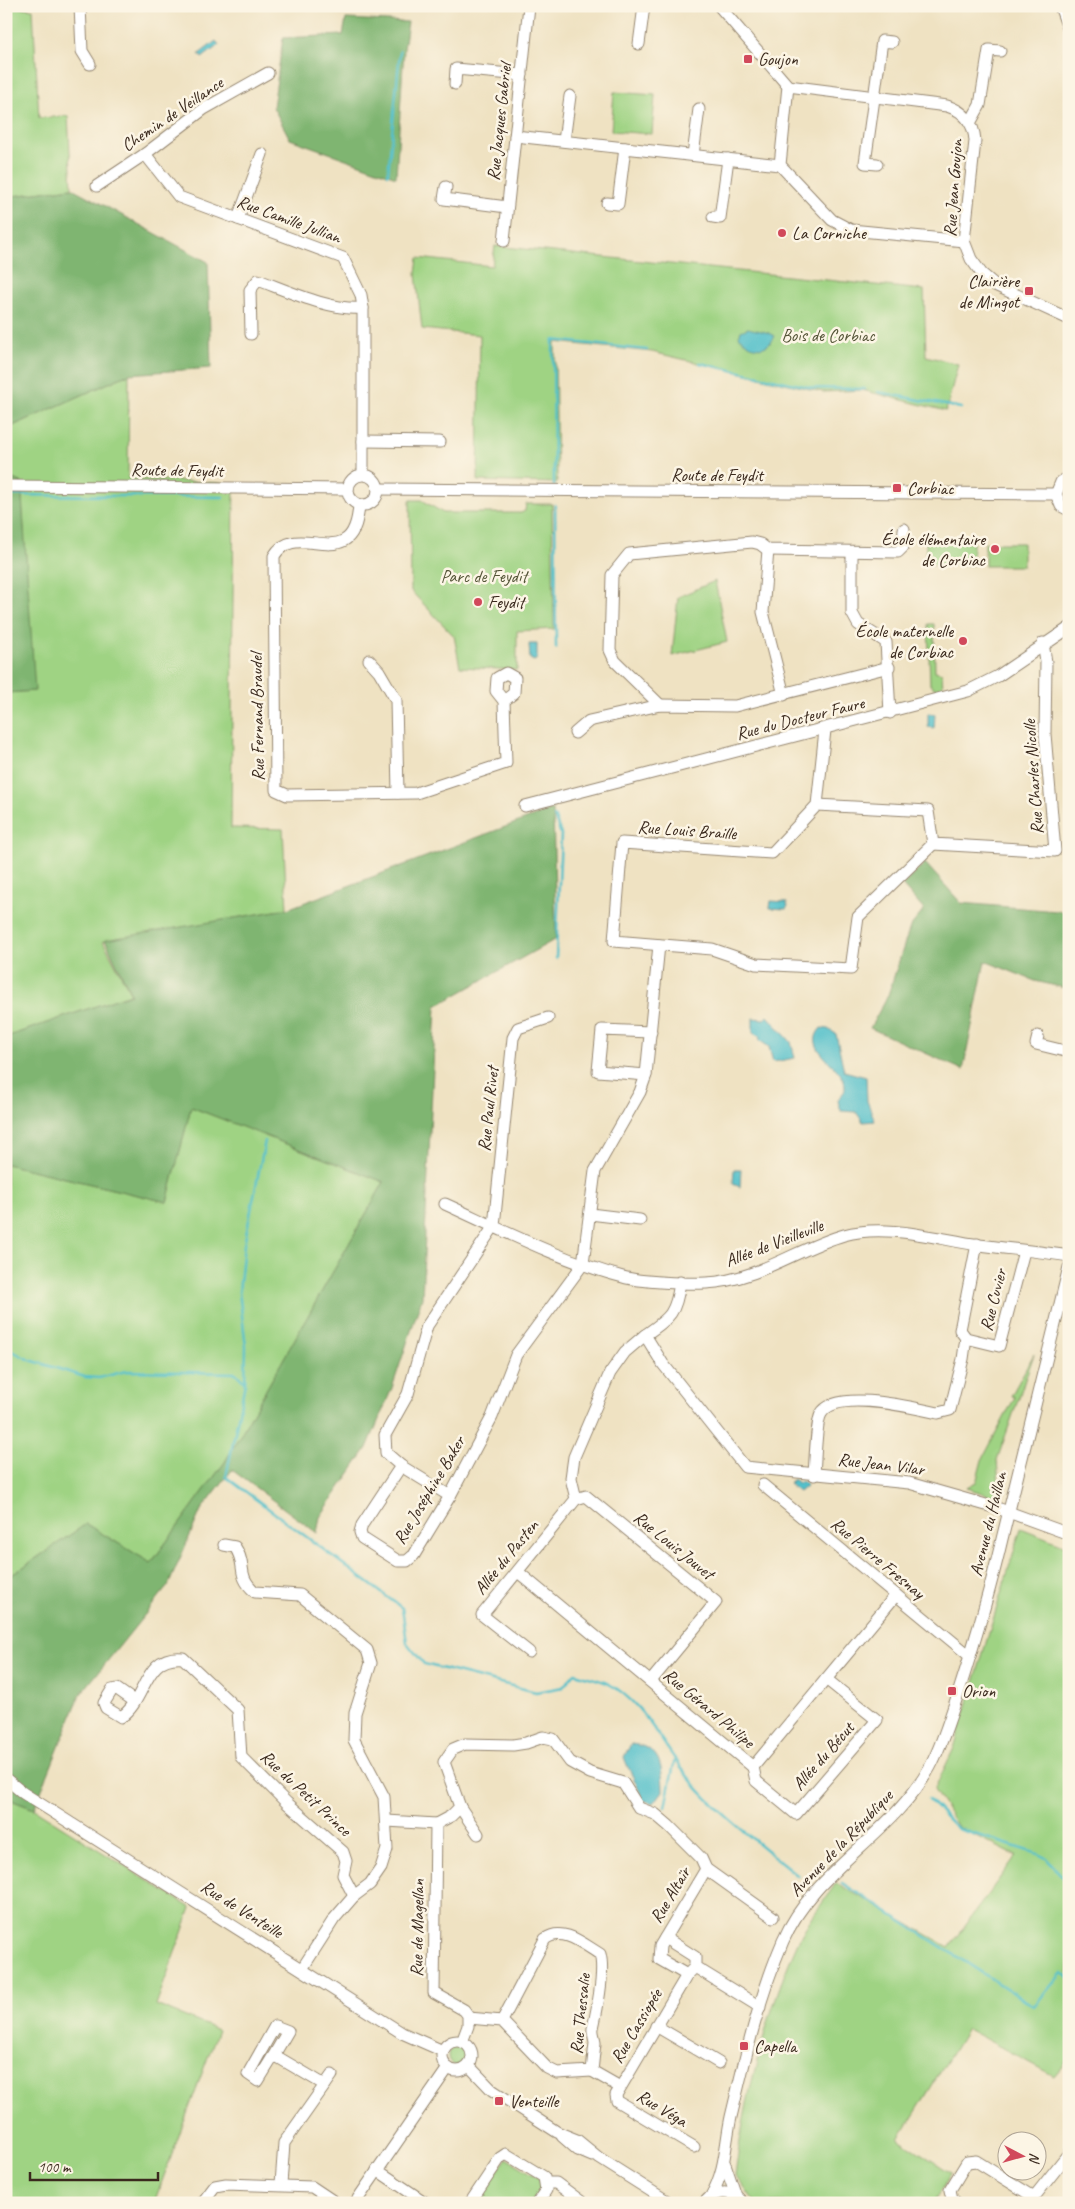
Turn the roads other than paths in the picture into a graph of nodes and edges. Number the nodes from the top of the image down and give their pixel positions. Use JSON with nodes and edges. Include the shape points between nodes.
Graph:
{"nodes":[{"id":1,"x":80,"y":6,"type":"edge"},
{"id":2,"x":529,"y":6,"type":"edge"},
{"id":3,"x":644,"y":6,"type":"edge"},
{"id":4,"x":719,"y":6,"type":"edge"},
{"id":5,"x":1060,"y":6,"type":"edge"},
{"id":6,"x":1069,"y":31,"type":"edge"},
{"id":7,"x":892,"y":42,"type":"dead end"},
{"id":8,"x":639,"y":44,"type":"dead end"},
{"id":9,"x":1000,"y":51,"type":"dead end"},
{"id":10,"x":90,"y":64,"type":"dead end"},
{"id":11,"x":268,"y":73,"type":"dead end"},
{"id":12,"x":522,"y":75,"type":"junction"},
{"id":13,"x":455,"y":84,"type":"dead end"},
{"id":14,"x":788,"y":86,"type":"junction"},
{"id":15,"x":570,"y":96,"type":"dead end"},
{"id":16,"x":873,"y":98,"type":"junction"},
{"id":17,"x":698,"y":109,"type":"dead end"},
{"id":18,"x":970,"y":122,"type":"junction"},
{"id":19,"x":515,"y":136,"type":"junction"},
{"id":20,"x":564,"y":141,"type":"junction"},
{"id":21,"x":625,"y":148,"type":"junction"},
{"id":22,"x":145,"y":154,"type":"junction"},
{"id":23,"x":262,"y":154,"type":"dead end"},
{"id":24,"x":693,"y":155,"type":"junction"},
{"id":25,"x":728,"y":159,"type":"junction"},
{"id":26,"x":877,"y":164,"type":"dead end"},
{"id":27,"x":780,"y":165,"type":"junction"},
{"id":28,"x":97,"y":186,"type":"dead end"},
{"id":29,"x":446,"y":187,"type":"dead end"},
{"id":30,"x":607,"y":203,"type":"dead end"},
{"id":31,"x":507,"y":207,"type":"junction"},
{"id":32,"x":713,"y":217,"type":"dead end"},
{"id":33,"x":238,"y":219,"type":"junction"},
{"id":34,"x":504,"y":241,"type":"dead end"},
{"id":35,"x":964,"y":241,"type":"junction"},
{"id":36,"x":363,"y":308,"type":"junction"},
{"id":37,"x":1069,"y":319,"type":"edge"},
{"id":38,"x":251,"y":334,"type":"dead end"},
{"id":39,"x":363,"y":441,"type":"junction"},
{"id":40,"x":440,"y":442,"type":"dead end"},
{"id":41,"x":363,"y":474,"type":"junction"},
{"id":42,"x":1069,"y":477,"type":"edge"},
{"id":43,"x":6,"y":486,"type":"edge"},
{"id":44,"x":348,"y":489,"type":"junction"},
{"id":45,"x":378,"y":489,"type":"junction"},
{"id":46,"x":1056,"y":494,"type":"junction"},
{"id":47,"x":359,"y":505,"type":"junction"},
{"id":48,"x":1069,"y":510,"type":"edge"},
{"id":49,"x":904,"y":529,"type":"dead end"},
{"id":50,"x":768,"y":550,"type":"junction"},
{"id":51,"x":852,"y":552,"type":"junction"},
{"id":52,"x":1069,"y":628,"type":"edge"},
{"id":53,"x":1043,"y":643,"type":"junction"},
{"id":54,"x":370,"y":660,"type":"dead end"},
{"id":55,"x":889,"y":667,"type":"junction"},
{"id":56,"x":784,"y":695,"type":"junction"},
{"id":57,"x":504,"y":701,"type":"dead end"},
{"id":58,"x":660,"y":705,"type":"junction"},
{"id":59,"x":890,"y":713,"type":"junction"},
{"id":60,"x":825,"y":730,"type":"junction"},
{"id":61,"x":574,"y":732,"type":"dead end"},
{"id":62,"x":398,"y":793,"type":"junction"},
{"id":63,"x":816,"y":805,"type":"junction"},
{"id":64,"x":525,"y":806,"type":"dead end"},
{"id":65,"x":933,"y":844,"type":"junction"},
{"id":66,"x":659,"y":945,"type":"junction"},
{"id":67,"x":548,"y":1018,"type":"dead end"},
{"id":68,"x":651,"y":1032,"type":"junction"},
{"id":69,"x":1038,"y":1036,"type":"dead end"},
{"id":70,"x":1069,"y":1052,"type":"edge"},
{"id":71,"x":646,"y":1075,"type":"junction"},
{"id":72,"x":445,"y":1204,"type":"dead end"},
{"id":73,"x":590,"y":1214,"type":"junction"},
{"id":74,"x":640,"y":1220,"type":"dead end"},
{"id":75,"x":494,"y":1226,"type":"junction"},
{"id":76,"x":977,"y":1244,"type":"junction"},
{"id":77,"x":1024,"y":1251,"type":"junction"},
{"id":78,"x":1069,"y":1256,"type":"edge"},
{"id":79,"x":583,"y":1264,"type":"junction"},
{"id":80,"x":1069,"y":1267,"type":"edge"},
{"id":81,"x":680,"y":1282,"type":"junction"},
{"id":82,"x":645,"y":1335,"type":"junction"},
{"id":83,"x":966,"y":1338,"type":"junction"},
{"id":84,"x":402,"y":1466,"type":"junction"},
{"id":85,"x":814,"y":1474,"type":"junction"},
{"id":86,"x":764,"y":1485,"type":"dead end"},
{"id":87,"x":450,"y":1496,"type":"junction"},
{"id":88,"x":576,"y":1499,"type":"junction"},
{"id":89,"x":1008,"y":1513,"type":"junction"},
{"id":90,"x":1069,"y":1534,"type":"edge"},
{"id":91,"x":224,"y":1545,"type":"dead end"},
{"id":92,"x":518,"y":1572,"type":"junction"},
{"id":93,"x":896,"y":1595,"type":"junction"},
{"id":94,"x":529,"y":1652,"type":"dead end"},
{"id":95,"x":970,"y":1656,"type":"junction"},
{"id":96,"x":826,"y":1679,"type":"junction"},
{"id":97,"x":651,"y":1682,"type":"junction"},
{"id":98,"x":134,"y":1701,"type":"dead end"},
{"id":99,"x":753,"y":1767,"type":"junction"},
{"id":100,"x":6,"y":1778,"type":"edge"},
{"id":101,"x":921,"y":1782,"type":"joint"},
{"id":102,"x":6,"y":1787,"type":"edge"},
{"id":103,"x":23,"y":1793,"type":"junction"},
{"id":104,"x":460,"y":1807,"type":"junction"},
{"id":105,"x":387,"y":1821,"type":"junction"},
{"id":106,"x":436,"y":1824,"type":"junction"},
{"id":107,"x":478,"y":1834,"type":"dead end"},
{"id":108,"x":706,"y":1869,"type":"junction"},
{"id":109,"x":354,"y":1896,"type":"junction"},
{"id":110,"x":773,"y":1917,"type":"dead end"},
{"id":111,"x":665,"y":1938,"type":"junction"},
{"id":112,"x":302,"y":1969,"type":"junction"},
{"id":113,"x":691,"y":1971,"type":"junction"},
{"id":114,"x":760,"y":2007,"type":"junction"},
{"id":115,"x":469,"y":2018,"type":"junction"},
{"id":116,"x":502,"y":2020,"type":"junction"},
{"id":117,"x":656,"y":2026,"type":"junction"},
{"id":118,"x":462,"y":2042,"type":"junction"},
{"id":119,"x":443,"y":2051,"type":"junction"},
{"id":120,"x":274,"y":2055,"type":"dead end"},
{"id":121,"x":719,"y":2063,"type":"dead end"},
{"id":122,"x":469,"y":2066,"type":"junction"},
{"id":123,"x":448,"y":2068,"type":"junction"},
{"id":124,"x":592,"y":2071,"type":"junction"},
{"id":125,"x":332,"y":2075,"type":"dead end"},
{"id":126,"x":325,"y":2085,"type":"junction"},
{"id":127,"x":618,"y":2091,"type":"junction"},
{"id":128,"x":694,"y":2147,"type":"dead end"},
{"id":129,"x":1069,"y":2153,"type":"edge"},
{"id":130,"x":725,"y":2160,"type":"junction"},
{"id":131,"x":378,"y":2170,"type":"junction"},
{"id":132,"x":547,"y":2183,"type":"junction"},
{"id":133,"x":281,"y":2184,"type":"junction"},
{"id":134,"x":739,"y":2199,"type":"edge"},
{"id":135,"x":1033,"y":2200,"type":"edge"},
{"id":136,"x":705,"y":2201,"type":"edge"},
{"id":137,"x":202,"y":2203,"type":"edge"},
{"id":138,"x":336,"y":2203,"type":"edge"},
{"id":139,"x":355,"y":2203,"type":"edge"},
{"id":140,"x":426,"y":2203,"type":"edge"},
{"id":141,"x":470,"y":2203,"type":"edge"},
{"id":142,"x":537,"y":2203,"type":"edge"},
{"id":143,"x":583,"y":2203,"type":"edge"},
{"id":144,"x":670,"y":2203,"type":"edge"},
{"id":145,"x":957,"y":2203,"type":"edge"}],
"edges":[{"from":1,"to":10,"type":"street","via":[[82,51]]},
{"from":2,"to":12,"type":"street","name":"Rue Jacques Gabriel"},
{"from":3,"to":8,"type":"street"},
{"from":4,"to":14,"type":"street"},
{"from":5,"to":6,"type":"street"},
{"from":7,"to":16,"type":"street","via":[[882,40]]},
{"from":9,"to":18,"type":"street","name":"Rue Jean Goujon","via":[[989,50],[980,105]]},
{"from":11,"to":22,"type":"street","name":"Chemin de Veillance","via":[[204,109]]},
{"from":12,"to":13,"type":"street","via":[[456,69]]},
{"from":12,"to":19,"type":"street","name":"Rue Jacques Gabriel"},
{"from":14,"to":16,"type":"street","name":"Rue Jean Goujon"},
{"from":14,"to":27,"type":"street"},
{"from":15,"to":20,"type":"street"},
{"from":16,"to":18,"type":"street","name":"Rue Jean Goujon","via":[[946,106],[962,113]]},
{"from":16,"to":26,"type":"street","via":[[866,163]]},
{"from":17,"to":24,"type":"street"},
{"from":18,"to":35,"type":"street","name":"Rue Jean Goujon","via":[[975,141]]},
{"from":19,"to":20,"type":"street"},
{"from":19,"to":31,"type":"street","name":"Rue Jacques Gabriel"},
{"from":20,"to":21,"type":"street"},
{"from":21,"to":24,"type":"street"},
{"from":21,"to":30,"type":"street","via":[[618,204]]},
{"from":22,"to":28,"type":"street","name":"Chemin de Veillance"},
{"from":22,"to":33,"type":"street","name":"Rue Camille Jullian","via":[[179,197]]},
{"from":23,"to":33,"type":"street"},
{"from":24,"to":25,"type":"street"},
{"from":25,"to":27,"type":"street"},
{"from":25,"to":32,"type":"street","via":[[720,218]]},
{"from":27,"to":35,"type":"street","via":[[832,220],[851,230]]},
{"from":29,"to":31,"type":"street","via":[[444,199]]},
{"from":31,"to":34,"type":"street","name":"Rue Jacques Gabriel"},
{"from":33,"to":36,"type":"street","name":"Rue Camille Jullian","via":[[343,258],[361,295]]},
{"from":35,"to":37,"type":"street","name":"Rue Jean Goujon","via":[[971,259],[988,280]]},
{"from":36,"to":38,"type":"street","via":[[319,301],[258,280],[250,290]]},
{"from":36,"to":39,"type":"street","name":"Rue Camille Jullian"},
{"from":39,"to":40,"type":"street"},
{"from":39,"to":41,"type":"street","name":"Rue Camille Jullian"},
{"from":41,"to":44,"type":"street","via":[[352,478]]},
{"from":41,"to":45,"type":"street","via":[[374,478]]},
{"from":42,"to":46,"type":"street","via":[[1061,482]]},
{"from":43,"to":44,"type":"street","name":"Route de Feydit"},
{"from":44,"to":47,"type":"street","via":[[351,499]]},
{"from":45,"to":46,"type":"street","name":"Route de Feydit"},
{"from":45,"to":47,"type":"street","via":[[378,495],[370,503]]},
{"from":46,"to":48,"type":"street","via":[[1061,506]]},
{"from":47,"to":62,"type":"street","name":"Rue Fernand Braudel","via":[[354,533],[346,540],[335,543],[290,542],[279,547],[274,556],[274,780],[276,790],[287,795]]},
{"from":49,"to":51,"type":"street","via":[[903,546],[898,552]]},
{"from":50,"to":51,"type":"street"},
{"from":50,"to":56,"type":"street","via":[[763,612]]},
{"from":50,"to":58,"type":"street","via":[[752,542],[629,554],[612,575],[610,650],[615,661]]},
{"from":51,"to":55,"type":"street","via":[[852,613],[858,624],[886,642]]},
{"from":52,"to":53,"type":"street","name":"Rue du Docteur Faure"},
{"from":53,"to":59,"type":"street","name":"Rue du Docteur Faure","via":[[998,676],[968,691]]},
{"from":53,"to":65,"type":"street","name":"Rue Charles Nicolle","via":[[1046,662],[1045,734],[1056,851]]},
{"from":54,"to":62,"type":"street","via":[[396,700]]},
{"from":55,"to":56,"type":"street"},
{"from":55,"to":59,"type":"street"},
{"from":56,"to":58,"type":"street","via":[[736,706]]},
{"from":57,"to":62,"type":"street","name":"Rue Fernand Braudel","via":[[506,763],[416,793]]},
{"from":58,"to":61,"type":"street","via":[[588,722]]},
{"from":59,"to":60,"type":"street","name":"Rue du Docteur Faure"},
{"from":60,"to":63,"type":"street"},
{"from":60,"to":64,"type":"street","name":"Rue du Docteur Faure"},
{"from":63,"to":65,"type":"street","via":[[928,811]]},
{"from":63,"to":66,"type":"street","name":"Rue Louis Braille","via":[[772,853],[622,843],[614,941]]},
{"from":65,"to":66,"type":"street","name":"Rue Louis Braille","via":[[858,917],[851,969],[756,964],[712,949]]},
{"from":66,"to":68,"type":"street"},
{"from":67,"to":75,"type":"street","name":"Rue Paul Rivet","via":[[518,1028],[513,1038]]},
{"from":68,"to":71,"type":"street"},
{"from":68,"to":71,"type":"street","via":[[602,1030],[598,1071]]},
{"from":69,"to":70,"type":"street","via":[[1036,1044]]},
{"from":71,"to":73,"type":"street","via":[[640,1092],[595,1171]]},
{"from":72,"to":75,"type":"street","name":"Allée de Vieilleville"},
{"from":73,"to":74,"type":"street"},
{"from":73,"to":79,"type":"street"},
{"from":75,"to":79,"type":"street","name":"Allée de Vieilleville"},
{"from":75,"to":84,"type":"street","name":"Rue Joséphine Baker","via":[[427,1326],[408,1394],[385,1436],[386,1453]]},
{"from":76,"to":77,"type":"street","name":"Allée de Vieilleville"},
{"from":76,"to":81,"type":"street","name":"Allée de Vieilleville","via":[[904,1232],[845,1235],[725,1281]]},
{"from":76,"to":83,"type":"street","name":"Rue Cuvier","via":[[960,1330]]},
{"from":77,"to":78,"type":"street","name":"Allée de Vieilleville"},
{"from":77,"to":83,"type":"street","name":"Rue Cuvier","via":[[1000,1346]]},
{"from":79,"to":81,"type":"street","name":"Allée de Vieilleville","via":[[624,1278]]},
{"from":79,"to":87,"type":"street","name":"Rue Joséphine Baker","via":[[516,1355],[492,1417]]},
{"from":80,"to":89,"type":"street","name":"Avenue du Haillan"},
{"from":81,"to":82,"type":"street","via":[[677,1305],[669,1317]]},
{"from":82,"to":85,"type":"street","name":"Rue Jean Vilar","via":[[663,1364],[745,1467]]},
{"from":82,"to":88,"type":"street","via":[[625,1352],[610,1373],[574,1457],[571,1478]]},
{"from":83,"to":85,"type":"street","via":[[950,1410],[938,1413],[862,1399],[828,1406],[820,1414]]},
{"from":84,"to":87,"type":"street"},
{"from":84,"to":87,"type":"street","name":"Rue Joséphine Baker","via":[[360,1532],[362,1538],[398,1561],[407,1561],[414,1555]]},
{"from":85,"to":89,"type":"street","name":"Rue Jean Vilar","via":[[909,1483]]},
{"from":86,"to":93,"type":"street","name":"Rue Pierre Fresnay"},
{"from":88,"to":92,"type":"street","name":"Allée du Pasten"},
{"from":88,"to":97,"type":"street","name":"Rue Louis Jouvet","via":[[586,1496],[716,1602]]},
{"from":89,"to":90,"type":"street","name":"Rue Jean Vilar"},
{"from":89,"to":95,"type":"street","name":"Avenue du Haillan","via":[[988,1598]]},
{"from":91,"to":105,"type":"street","via":[[234,1546],[240,1555],[242,1576],[255,1592],[300,1595],[367,1650],[371,1663],[355,1713],[354,1740],[384,1797]]},
{"from":92,"to":94,"type":"street","name":"Allée du Pasten","via":[[482,1615]]},
{"from":92,"to":97,"type":"street","name":"Rue Gérard Philipe"},
{"from":93,"to":95,"type":"street","name":"Rue Pierre Fresnay"},
{"from":93,"to":96,"type":"street","name":"Rue Gérard Philipe"},
{"from":95,"to":101,"type":"street","name":"Avenue du Haillan","via":[[941,1744]]},
{"from":96,"to":99,"type":"street","name":"Rue Gérard Philipe"},
{"from":96,"to":99,"type":"street","name":"Allée du Bécut","via":[[877,1720],[796,1814],[756,1781]]},
{"from":97,"to":99,"type":"street","name":"Rue Gérard Philipe"},
{"from":98,"to":109,"type":"street","name":"Rue du Petit Prince","via":[[161,1660],[183,1658],[238,1710],[241,1757],[343,1852],[346,1861],[343,1875]]},
{"from":100,"to":103,"type":"street","name":"Rue de Venteille"},
{"from":101,"to":114,"type":"street","name":"Avenue de la République","via":[[886,1823],[804,1904],[783,1942]]},
{"from":102,"to":103,"type":"street","name":"Rue de Venteille"},
{"from":103,"to":112,"type":"street","name":"Rue de Venteille"},
{"from":104,"to":106,"type":"street"},
{"from":104,"to":107,"type":"street"},
{"from":104,"to":108,"type":"street","via":[[444,1762],[454,1749],[465,1744],[526,1743],[543,1737],[553,1740],[570,1762],[590,1773],[623,1783],[639,1808],[655,1814],[669,1826],[701,1858]]},
{"from":105,"to":106,"type":"street"},
{"from":105,"to":109,"type":"street","via":[[387,1849],[381,1868],[370,1884]]},
{"from":106,"to":115,"type":"street","name":"Rue de Magellan","via":[[434,1993],[464,2010]]},
{"from":108,"to":110,"type":"street"},
{"from":108,"to":111,"type":"street","name":"Rue Altaïr"},
{"from":109,"to":112,"type":"street","via":[[334,1919]]},
{"from":111,"to":113,"type":"street","via":[[695,1957]]},
{"from":111,"to":113,"type":"street","via":[[660,1946],[659,1959]]},
{"from":112,"to":119,"type":"street","name":"Rue de Venteille","via":[[402,2033]]},
{"from":113,"to":114,"type":"street"},
{"from":113,"to":117,"type":"street","name":"Rue Cassiopée"},
{"from":114,"to":130,"type":"street","name":"Avenue de la République","via":[[730,2121]]},
{"from":115,"to":116,"type":"street"},
{"from":115,"to":118,"type":"street"},
{"from":116,"to":124,"type":"street","name":"Rue Thessalie","via":[[547,2068],[557,2073]]},
{"from":116,"to":124,"type":"street","name":"Rue Thessalie","via":[[545,1939],[552,1933],[563,1933],[600,1954],[603,1964],[593,2029]]},
{"from":117,"to":121,"type":"street"},
{"from":117,"to":127,"type":"street","name":"Rue Cassiopée"},
{"from":118,"to":119,"type":"street","via":[[451,2042]]},
{"from":118,"to":122,"type":"street","via":[[471,2050]]},
{"from":119,"to":123,"type":"street"},
{"from":120,"to":126,"type":"street"},
{"from":122,"to":123,"type":"street","via":[[456,2071]]},
{"from":122,"to":144,"type":"street","via":[[492,2090],[557,2132],[578,2150],[599,2158]]},
{"from":123,"to":131,"type":"street"},
{"from":124,"to":127,"type":"street","name":"Rue Thessalie"},
{"from":125,"to":126,"type":"street"},
{"from":126,"to":133,"type":"street","via":[[284,2143]]},
{"from":127,"to":128,"type":"street","name":"Rue Véga","via":[[617,2101]]},
{"from":129,"to":135,"type":"street"},
{"from":130,"to":134,"type":"street","name":"Avenue de la République","via":[[728,2176]]},
{"from":130,"to":136,"type":"street","name":"Avenue de la République","via":[[720,2179]]},
{"from":131,"to":139,"type":"street"},
{"from":131,"to":140,"type":"street"},
{"from":132,"to":141,"type":"street","via":[[544,2177],[506,2154]]},
{"from":132,"to":142,"type":"street"},
{"from":132,"to":143,"type":"street","via":[[556,2184]]},
{"from":133,"to":137,"type":"street","via":[[215,2186]]},
{"from":133,"to":138,"type":"street","via":[[312,2187]]},
{"from":134,"to":136,"type":"street","via":[[721,2192]]},
{"from":135,"to":145,"type":"street","via":[[976,2161],[968,2162],[950,2190],[952,2199]]}]}
